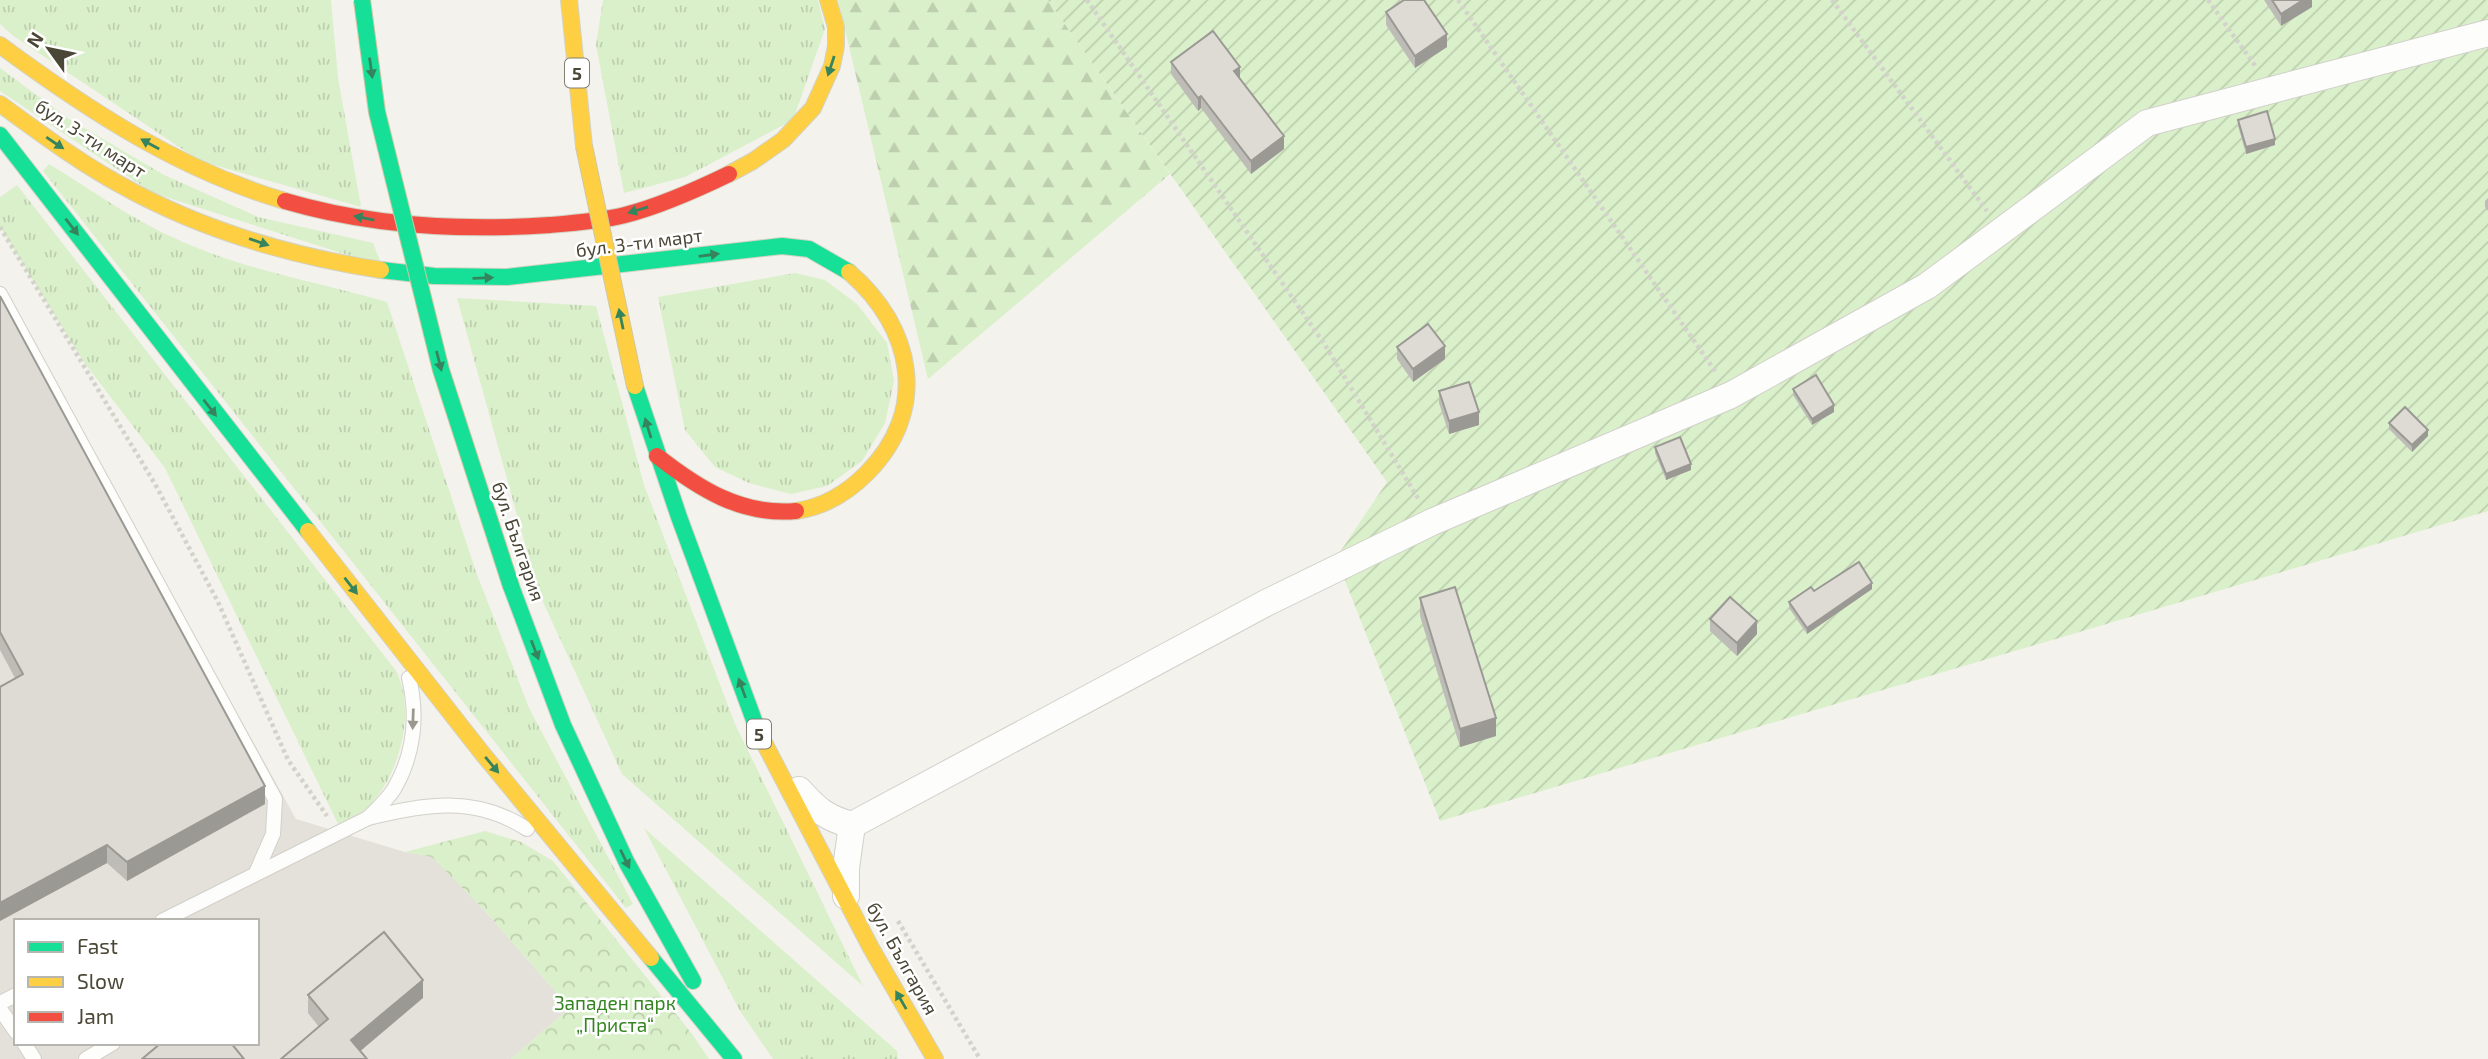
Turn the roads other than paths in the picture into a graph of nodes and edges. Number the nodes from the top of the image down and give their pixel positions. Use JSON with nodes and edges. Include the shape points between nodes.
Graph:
{"nodes":[{"id":1,"x":362,"y":0,"type":"edge"},
{"id":2,"x":569,"y":0,"type":"edge"},
{"id":3,"x":828,"y":0,"type":"edge"},
{"id":4,"x":587,"y":1,"type":"edge"},
{"id":5,"x":2488,"y":33,"type":"edge"},
{"id":6,"x":574,"y":43,"type":"junction"},
{"id":7,"x":0,"y":44,"type":"edge"},
{"id":8,"x":0,"y":104,"type":"edge"},
{"id":9,"x":0,"y":135,"type":"edge"},
{"id":10,"x":0,"y":294,"type":"edge"},
{"id":11,"x":657,"y":456,"type":"junction"},
{"id":12,"x":403,"y":652,"type":"junction"},
{"id":13,"x":774,"y":762,"type":"junction"},
{"id":14,"x":368,"y":818,"type":"junction"},
{"id":15,"x":852,"y":825,"type":"junction"},
{"id":16,"x":574,"y":863,"type":"junction"},
{"id":17,"x":256,"y":873,"type":"junction"},
{"id":18,"x":846,"y":901,"type":"junction"},
{"id":19,"x":166,"y":919,"type":"edge"},
{"id":20,"x":0,"y":1009,"type":"edge"},
{"id":21,"x":14,"y":1029,"type":"edge"},
{"id":22,"x":110,"y":1045,"type":"edge"},
{"id":23,"x":86,"y":1059,"type":"edge"},
{"id":24,"x":736,"y":1059,"type":"edge"},
{"id":25,"x":935,"y":1059,"type":"edge"}],
"edges":[{"from":1,"to":24,"type":"main road","name":"бул. България","one_way":true,"bridge":true,"via":[[377,112],[437,356],[511,586],[563,725],[627,863]]},
{"from":2,"to":6,"type":"main road","name":"бул. България","number":"5"},
{"from":3,"to":7,"type":"main road","name":"бул. 3-ти март","one_way":true,"via":[[837,30],[834,64],[810,113],[786,139],[711,183],[655,205],[608,219],[523,226],[381,221],[300,206],[221,180],[99,114]]},
{"from":4,"to":6,"type":"main road"},
{"from":5,"to":15,"type":"street","via":[[2147,123],[1927,286],[1731,395],[1432,522],[1266,603]]},
{"from":11,"to":6,"type":"main road","name":"бул. България","number":"5","one_way":true,"bridge":true,"via":[[635,386],[584,146]]},
{"from":8,"to":11,"type":"main road","name":"бул. 3-ти март","one_way":true,"via":[[103,174],[160,206],[276,248],[340,264],[478,279],[763,247],[803,247],[838,262],[865,286],[891,323],[904,355],[908,393],[900,429],[877,465],[844,493],[807,509],[772,512],[733,504],[693,484]]},
{"from":9,"to":12,"type":"main road","one_way":true},
{"from":10,"to":17,"type":"lane","via":[[275,799],[273,834]]},
{"from":13,"to":11,"type":"main road","name":"бул. България","number":"5","one_way":true,"via":[[759,734]]},
{"from":12,"to":14,"type":"lane","one_way":true,"via":[[415,717],[412,742],[393,791]]},
{"from":12,"to":16,"type":"main road","one_way":true},
{"from":13,"to":15,"type":"street","via":[[814,807],[830,819]]},
{"from":13,"to":18,"type":"main road","name":"бул. България","number":"5"},
{"from":14,"to":16,"type":"lane","via":[[435,805],[484,809],[507,816]]},
{"from":14,"to":17,"type":"lane"},
{"from":15,"to":18,"type":"street"},
{"from":16,"to":24,"type":"main road"},
{"from":17,"to":19,"type":"lane"},
{"from":25,"to":18,"type":"main road","name":"бул. България","number":"5","one_way":true},
{"from":20,"to":21,"type":"lane"},
{"from":22,"to":23,"type":"lane"}]}
